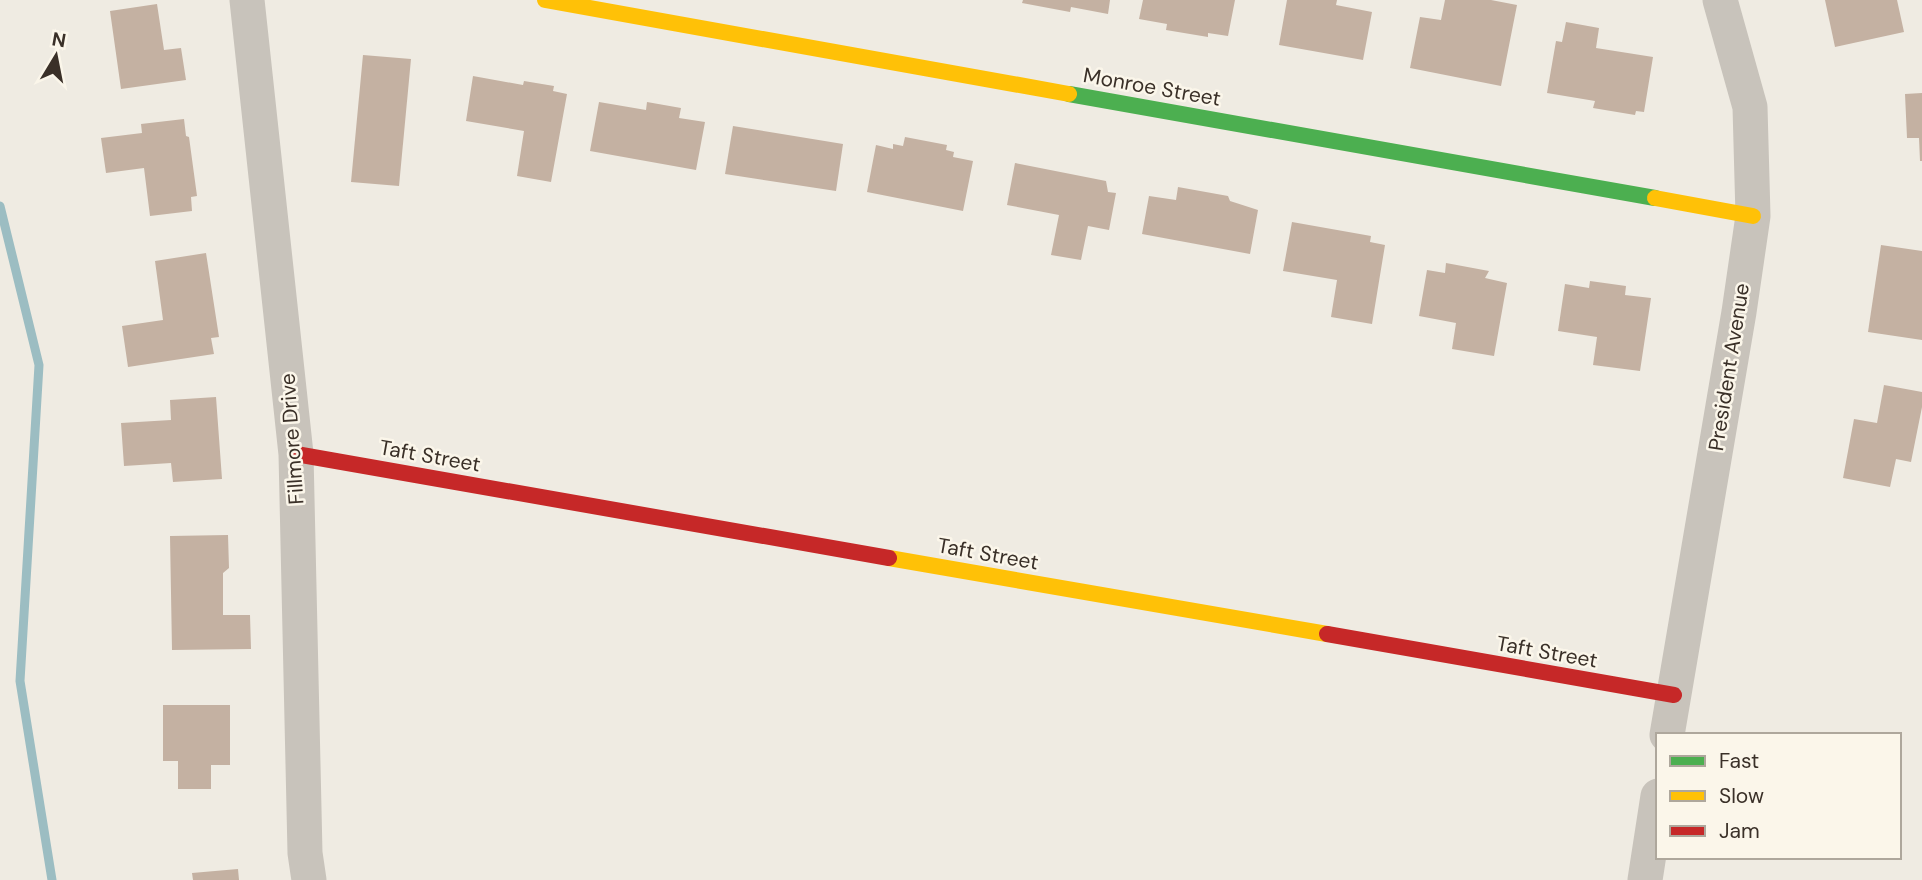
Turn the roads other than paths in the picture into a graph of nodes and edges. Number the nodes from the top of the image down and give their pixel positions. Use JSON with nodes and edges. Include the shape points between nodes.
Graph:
{"nodes":[{"id":1,"x":247,"y":0,"type":"edge"},
{"id":2,"x":545,"y":0,"type":"edge"},
{"id":3,"x":1720,"y":0,"type":"edge"},
{"id":4,"x":1753,"y":216,"type":"junction"},
{"id":5,"x":296,"y":454,"type":"junction"},
{"id":6,"x":1674,"y":695,"type":"junction"},
{"id":7,"x":1667,"y":733,"type":"edge"},
{"id":8,"x":1656,"y":808,"type":"edge"},
{"id":9,"x":309,"y":880,"type":"edge"},
{"id":10,"x":1644,"y":880,"type":"edge"}],
"edges":[{"from":1,"to":5,"type":"street","name":"Fillmore Drive"},
{"from":2,"to":4,"type":"street","name":"Monroe Street"},
{"from":3,"to":4,"type":"street","name":"President Avenue","via":[[1750,107]]},
{"from":4,"to":6,"type":"street","name":"President Avenue"},
{"from":5,"to":6,"type":"street","name":"Taft Street"},
{"from":5,"to":9,"type":"street","name":"Fillmore Drive"},
{"from":6,"to":7,"type":"street","name":"President Avenue"},
{"from":8,"to":10,"type":"street"}]}
